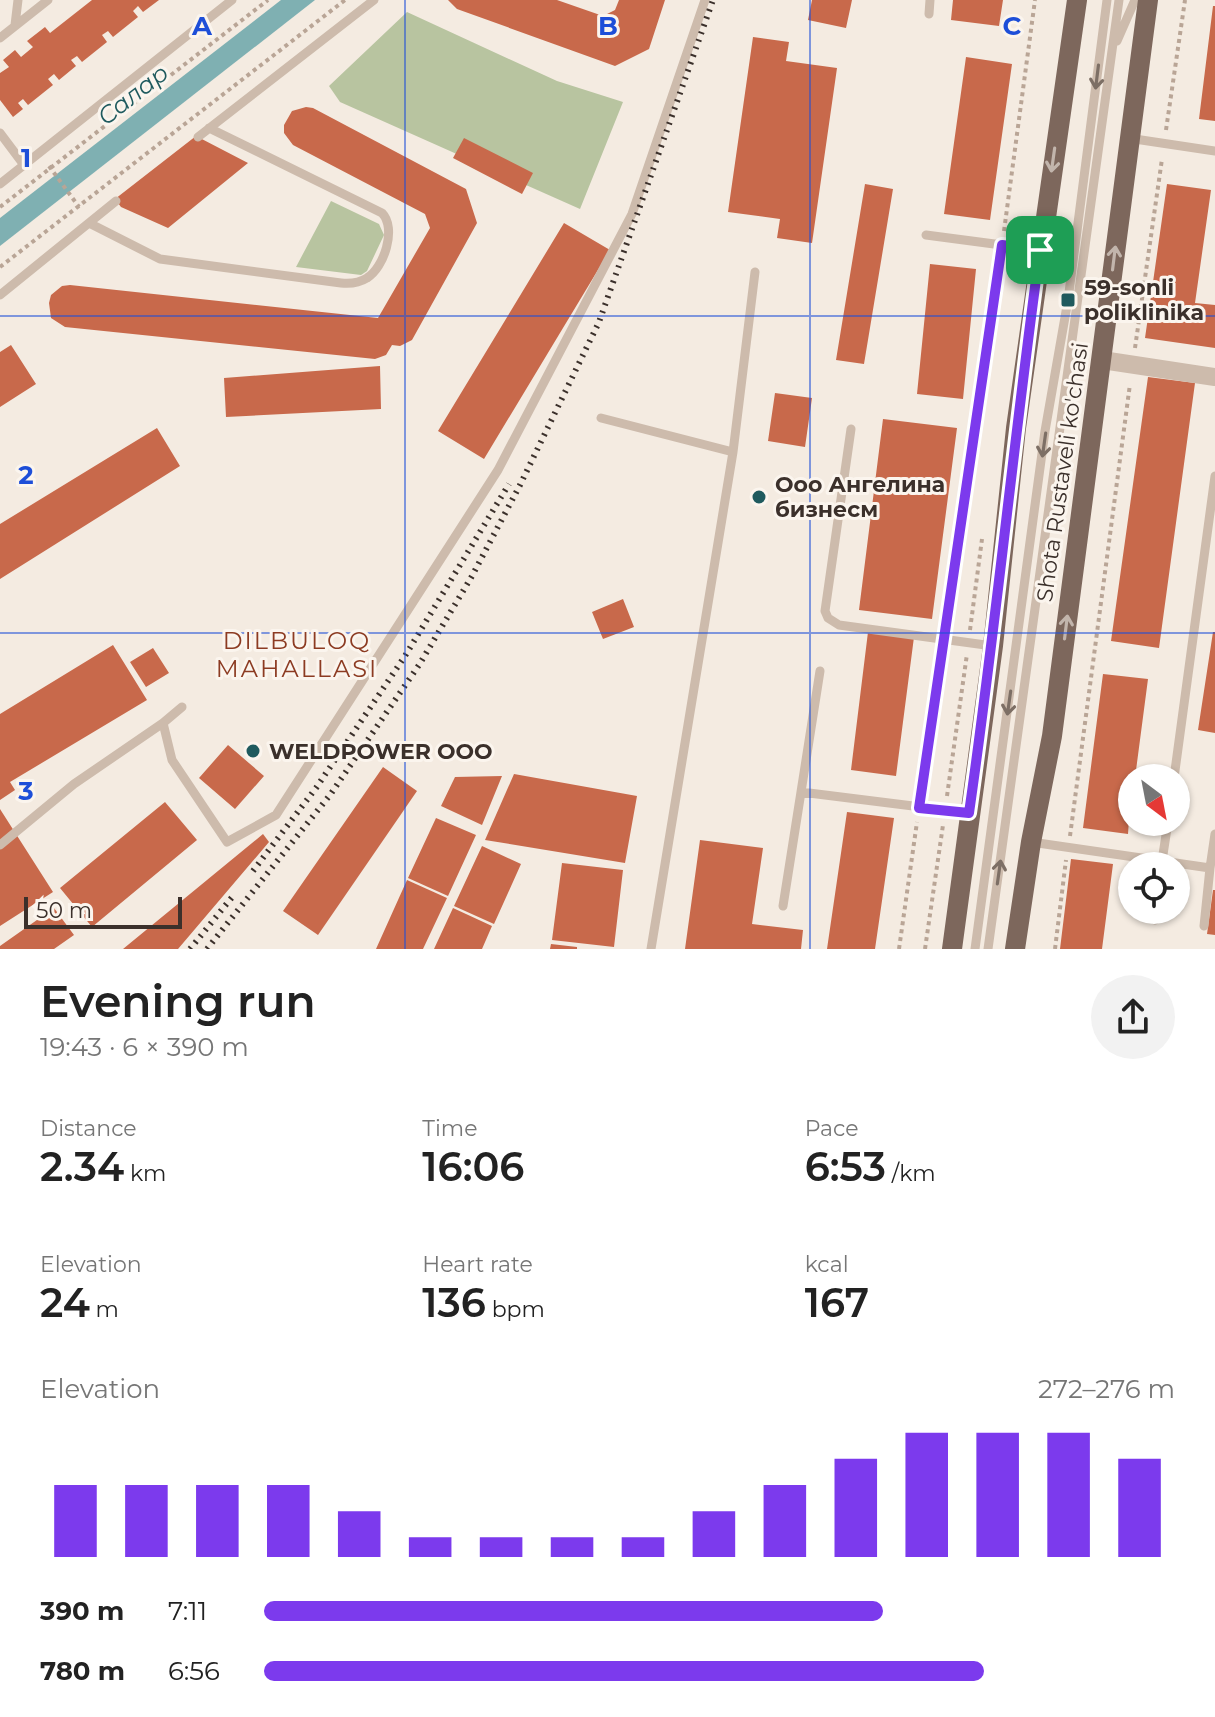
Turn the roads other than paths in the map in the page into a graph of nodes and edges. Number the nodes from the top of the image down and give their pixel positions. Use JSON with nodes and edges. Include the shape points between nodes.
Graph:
{"nodes":[{"id":1,"x":18,"y":0,"type":"edge"},
{"id":2,"x":48,"y":0,"type":"edge"},
{"id":3,"x":232,"y":0,"type":"edge"},
{"id":4,"x":374,"y":0,"type":"edge"},
{"id":5,"x":705,"y":0,"type":"edge"},
{"id":6,"x":930,"y":0,"type":"edge"},
{"id":7,"x":1077,"y":0,"type":"edge"},
{"id":8,"x":1107,"y":0,"type":"edge"},
{"id":9,"x":1119,"y":0,"type":"edge"},
{"id":10,"x":1135,"y":0,"type":"edge"},
{"id":11,"x":1148,"y":0,"type":"edge"},
{"id":12,"x":929,"y":14,"type":"dead end"},
{"id":13,"x":15,"y":25,"type":"junction"},
{"id":14,"x":0,"y":38,"type":"edge"},
{"id":15,"x":1112,"y":51,"type":"junction"},
{"id":16,"x":209,"y":128,"type":"junction"},
{"id":17,"x":0,"y":133,"type":"edge"},
{"id":18,"x":198,"y":137,"type":"dead end"},
{"id":19,"x":1128,"y":138,"type":"junction"},
{"id":20,"x":1215,"y":151,"type":"edge"},
{"id":21,"x":24,"y":165,"type":"junction"},
{"id":22,"x":0,"y":184,"type":"edge"},
{"id":23,"x":116,"y":201,"type":"dead end"},
{"id":24,"x":89,"y":223,"type":"junction"},
{"id":25,"x":926,"y":235,"type":"dead end"},
{"id":26,"x":1040,"y":250,"type":"junction"},
{"id":27,"x":755,"y":272,"type":"dead end"},
{"id":28,"x":0,"y":295,"type":"edge"},
{"id":29,"x":1102,"y":360,"type":"junction"},
{"id":30,"x":1215,"y":377,"type":"edge"},
{"id":31,"x":601,"y":418,"type":"dead end"},
{"id":32,"x":851,"y":429,"type":"dead end"},
{"id":33,"x":733,"y":452,"type":"junction"},
{"id":34,"x":1215,"y":476,"type":"edge"},
{"id":35,"x":993,"y":646,"type":"junction"},
{"id":36,"x":820,"y":671,"type":"dead end"},
{"id":37,"x":182,"y":707,"type":"dead end"},
{"id":38,"x":163,"y":723,"type":"junction"},
{"id":39,"x":1176,"y":764,"type":"edge"},
{"id":40,"x":801,"y":792,"type":"junction"},
{"id":41,"x":969,"y":813,"type":"junction"},
{"id":42,"x":1215,"y":834,"type":"edge"},
{"id":43,"x":1031,"y":842,"type":"junction"},
{"id":44,"x":0,"y":845,"type":"edge"},
{"id":45,"x":1118,"y":855,"type":"edge"},
{"id":46,"x":1190,"y":866,"type":"edge"},
{"id":47,"x":1210,"y":868,"type":"junction"},
{"id":48,"x":783,"y":906,"type":"dead end"},
{"id":49,"x":1204,"y":926,"type":"dead end"},
{"id":50,"x":651,"y":949,"type":"edge"},
{"id":51,"x":952,"y":949,"type":"edge"},
{"id":52,"x":975,"y":949,"type":"edge"},
{"id":53,"x":988,"y":949,"type":"edge"},
{"id":54,"x":1015,"y":949,"type":"edge"}],
"edges":[{"from":1,"to":13,"type":"lane"},
{"from":2,"to":13,"type":"lane"},
{"from":3,"to":21,"type":"lane"},
{"from":4,"to":16,"type":"lane"},
{"from":5,"to":38,"type":"lane","via":[[632,214],[498,470],[276,815],[227,842],[172,760]]},
{"from":6,"to":12,"type":"lane"},
{"from":7,"to":26,"type":"main road","name":"Shota Rustaveli ko'chasi","one_way":true},
{"from":8,"to":52,"type":"lane","one_way":true},
{"from":9,"to":15,"type":"lane"},
{"from":10,"to":15,"type":"lane"},
{"from":11,"to":19,"type":"main road","name":"Shota Rustaveli ko'chasi"},
{"from":13,"to":14,"type":"lane"},
{"from":53,"to":15,"type":"lane","one_way":true},
{"from":16,"to":18,"type":"lane"},
{"from":16,"to":24,"type":"lane","via":[[382,213],[390,236],[374,273],[359,282],[341,283],[160,259]]},
{"from":17,"to":21,"type":"lane"},
{"from":19,"to":20,"type":"lane"},
{"from":29,"to":19,"type":"main road","name":"Shota Rustaveli ko'chasi","one_way":true},
{"from":21,"to":22,"type":"lane"},
{"from":23,"to":24,"type":"lane"},
{"from":24,"to":28,"type":"lane"},
{"from":25,"to":26,"type":"lane"},
{"from":26,"to":35,"type":"main road","name":"Shota Rustaveli ko'chasi"},
{"from":27,"to":33,"type":"lane"},
{"from":29,"to":30,"type":"street"},
{"from":43,"to":29,"type":"main road","name":"Shota Rustaveli ko'chasi","one_way":true,"via":[[1052,736]]},
{"from":31,"to":33,"type":"lane"},
{"from":32,"to":35,"type":"lane","via":[[828,618],[839,625]]},
{"from":33,"to":50,"type":"lane"},
{"from":34,"to":39,"type":"lane"},
{"from":35,"to":41,"type":"main road","name":"Shota Rustaveli ko'chasi"},
{"from":36,"to":40,"type":"lane"},
{"from":37,"to":38,"type":"lane"},
{"from":38,"to":44,"type":"lane","via":[[74,784]]},
{"from":40,"to":41,"type":"lane"},
{"from":40,"to":48,"type":"lane"},
{"from":41,"to":51,"type":"main road","name":"Shota Rustaveli ko'chasi"},
{"from":42,"to":47,"type":"lane"},
{"from":43,"to":45,"type":"lane"},
{"from":43,"to":54,"type":"main road","name":"Shota Rustaveli ko'chasi"},
{"from":46,"to":47,"type":"lane"},
{"from":47,"to":49,"type":"lane"}]}
